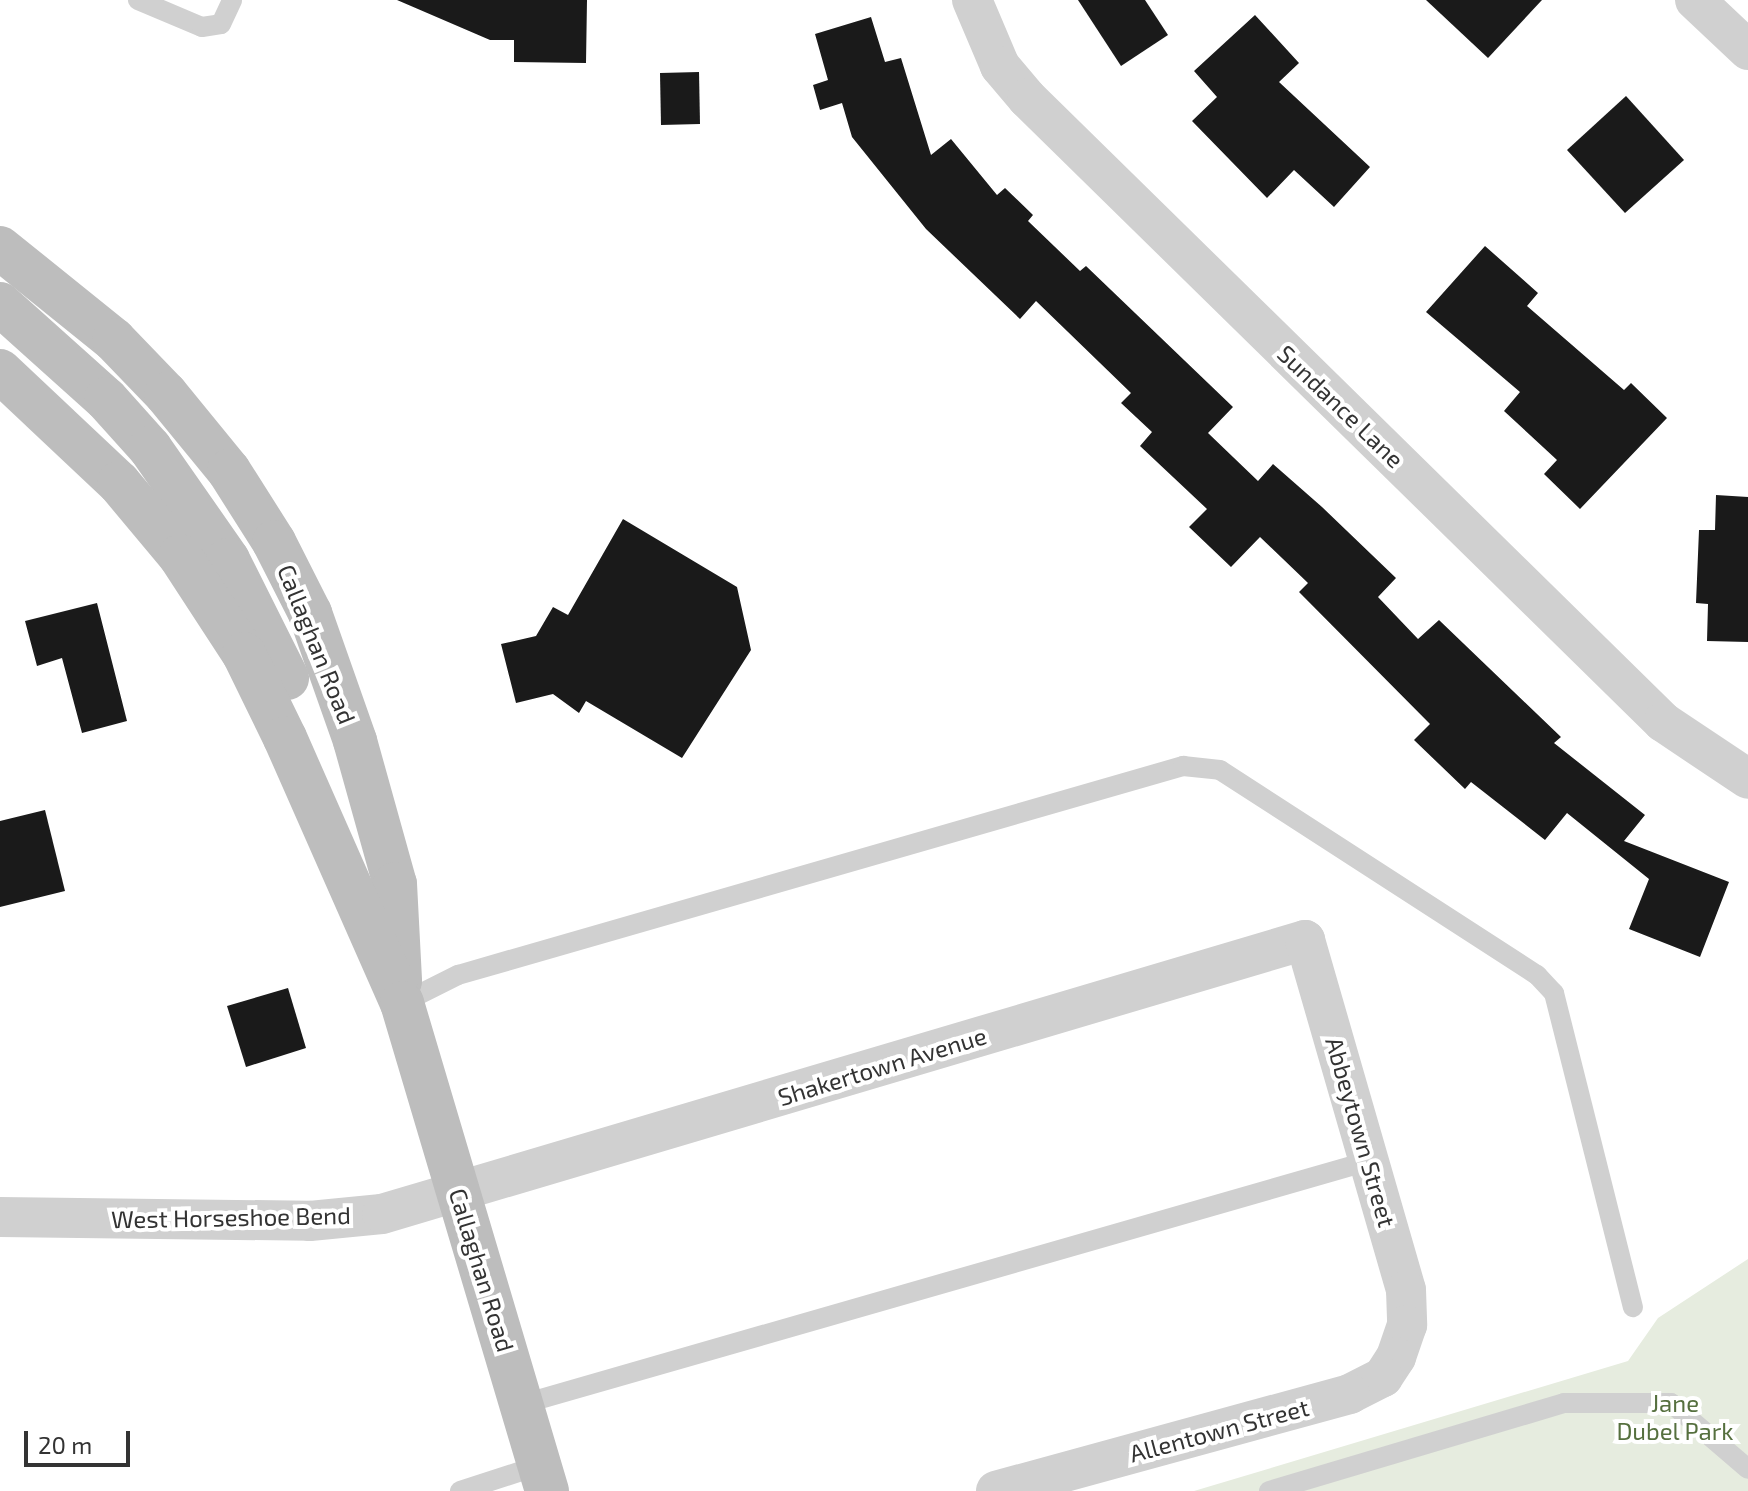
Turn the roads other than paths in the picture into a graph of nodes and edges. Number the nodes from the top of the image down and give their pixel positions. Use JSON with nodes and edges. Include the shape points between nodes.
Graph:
{"nodes":[{"id":1,"x":138,"y":0,"type":"edge"},
{"id":2,"x":232,"y":0,"type":"edge"},
{"id":3,"x":972,"y":0,"type":"edge"},
{"id":4,"x":1695,"y":0,"type":"edge"},
{"id":5,"x":1748,"y":50,"type":"edge"},
{"id":6,"x":0,"y":248,"type":"edge"},
{"id":7,"x":0,"y":304,"type":"edge"},
{"id":8,"x":0,"y":371,"type":"edge"},
{"id":9,"x":1748,"y":779,"type":"edge"},
{"id":10,"x":352,"y":897,"type":"junction"},
{"id":11,"x":1305,"y":940,"type":"joint"},
{"id":12,"x":402,"y":1003,"type":"junction"},
{"id":13,"x":1369,"y":1161,"type":"junction"},
{"id":14,"x":458,"y":1192,"type":"junction"},
{"id":15,"x":0,"y":1217,"type":"edge"},
{"id":16,"x":1633,"y":1307,"type":"dead end"},
{"id":17,"x":1407,"y":1325,"type":"joint"},
{"id":18,"x":523,"y":1404,"type":"junction"},
{"id":19,"x":1748,"y":1469,"type":"edge"},
{"id":20,"x":544,"y":1478,"type":"edge"},
{"id":21,"x":460,"y":1491,"type":"edge"},
{"id":22,"x":996,"y":1491,"type":"edge"},
{"id":23,"x":1269,"y":1491,"type":"edge"}],
"edges":[{"from":1,"to":2,"type":"lane","via":[[202,27],[221,24]]},
{"from":3,"to":9,"type":"street","name":"Sundance Lane","via":[[1000,66],[1027,98],[1663,722]]},
{"from":4,"to":5,"type":"street"},
{"from":6,"to":12,"type":"main road","name":"Callaghan Road","via":[[114,340],[166,394],[229,471],[274,542],[333,675],[395,884]]},
{"from":7,"to":10,"type":"main road","via":[[106,399],[150,448],[228,560],[326,769]]},
{"from":8,"to":10,"type":"main road","name":"Callaghan Road","via":[[119,483],[180,556],[244,654]]},
{"from":10,"to":12,"type":"main road","name":"Callaghan Road"},
{"from":11,"to":13,"type":"street","name":"Abbeytown Street"},
{"from":11,"to":14,"type":"street","name":"Shakertown Avenue"},
{"from":12,"to":14,"type":"main road","name":"Callaghan Road"},
{"from":12,"to":16,"type":"lane","via":[[458,975],[1183,766],[1220,770],[1537,975],[1554,993]]},
{"from":13,"to":17,"type":"street","name":"Abbeytown Street","via":[[1406,1290]]},
{"from":13,"to":18,"type":"lane"},
{"from":14,"to":15,"type":"street","name":"West Horseshoe Bend","via":[[382,1214],[310,1221]]},
{"from":14,"to":18,"type":"main road","name":"Callaghan Road"},
{"from":17,"to":22,"type":"street","name":"Allentown Street","via":[[1383,1377],[1350,1394]]},
{"from":18,"to":20,"type":"main road","name":"Callaghan Road"},
{"from":19,"to":23,"type":"lane","via":[[1671,1403],[1564,1403]]},
{"from":20,"to":21,"type":"lane"}]}
